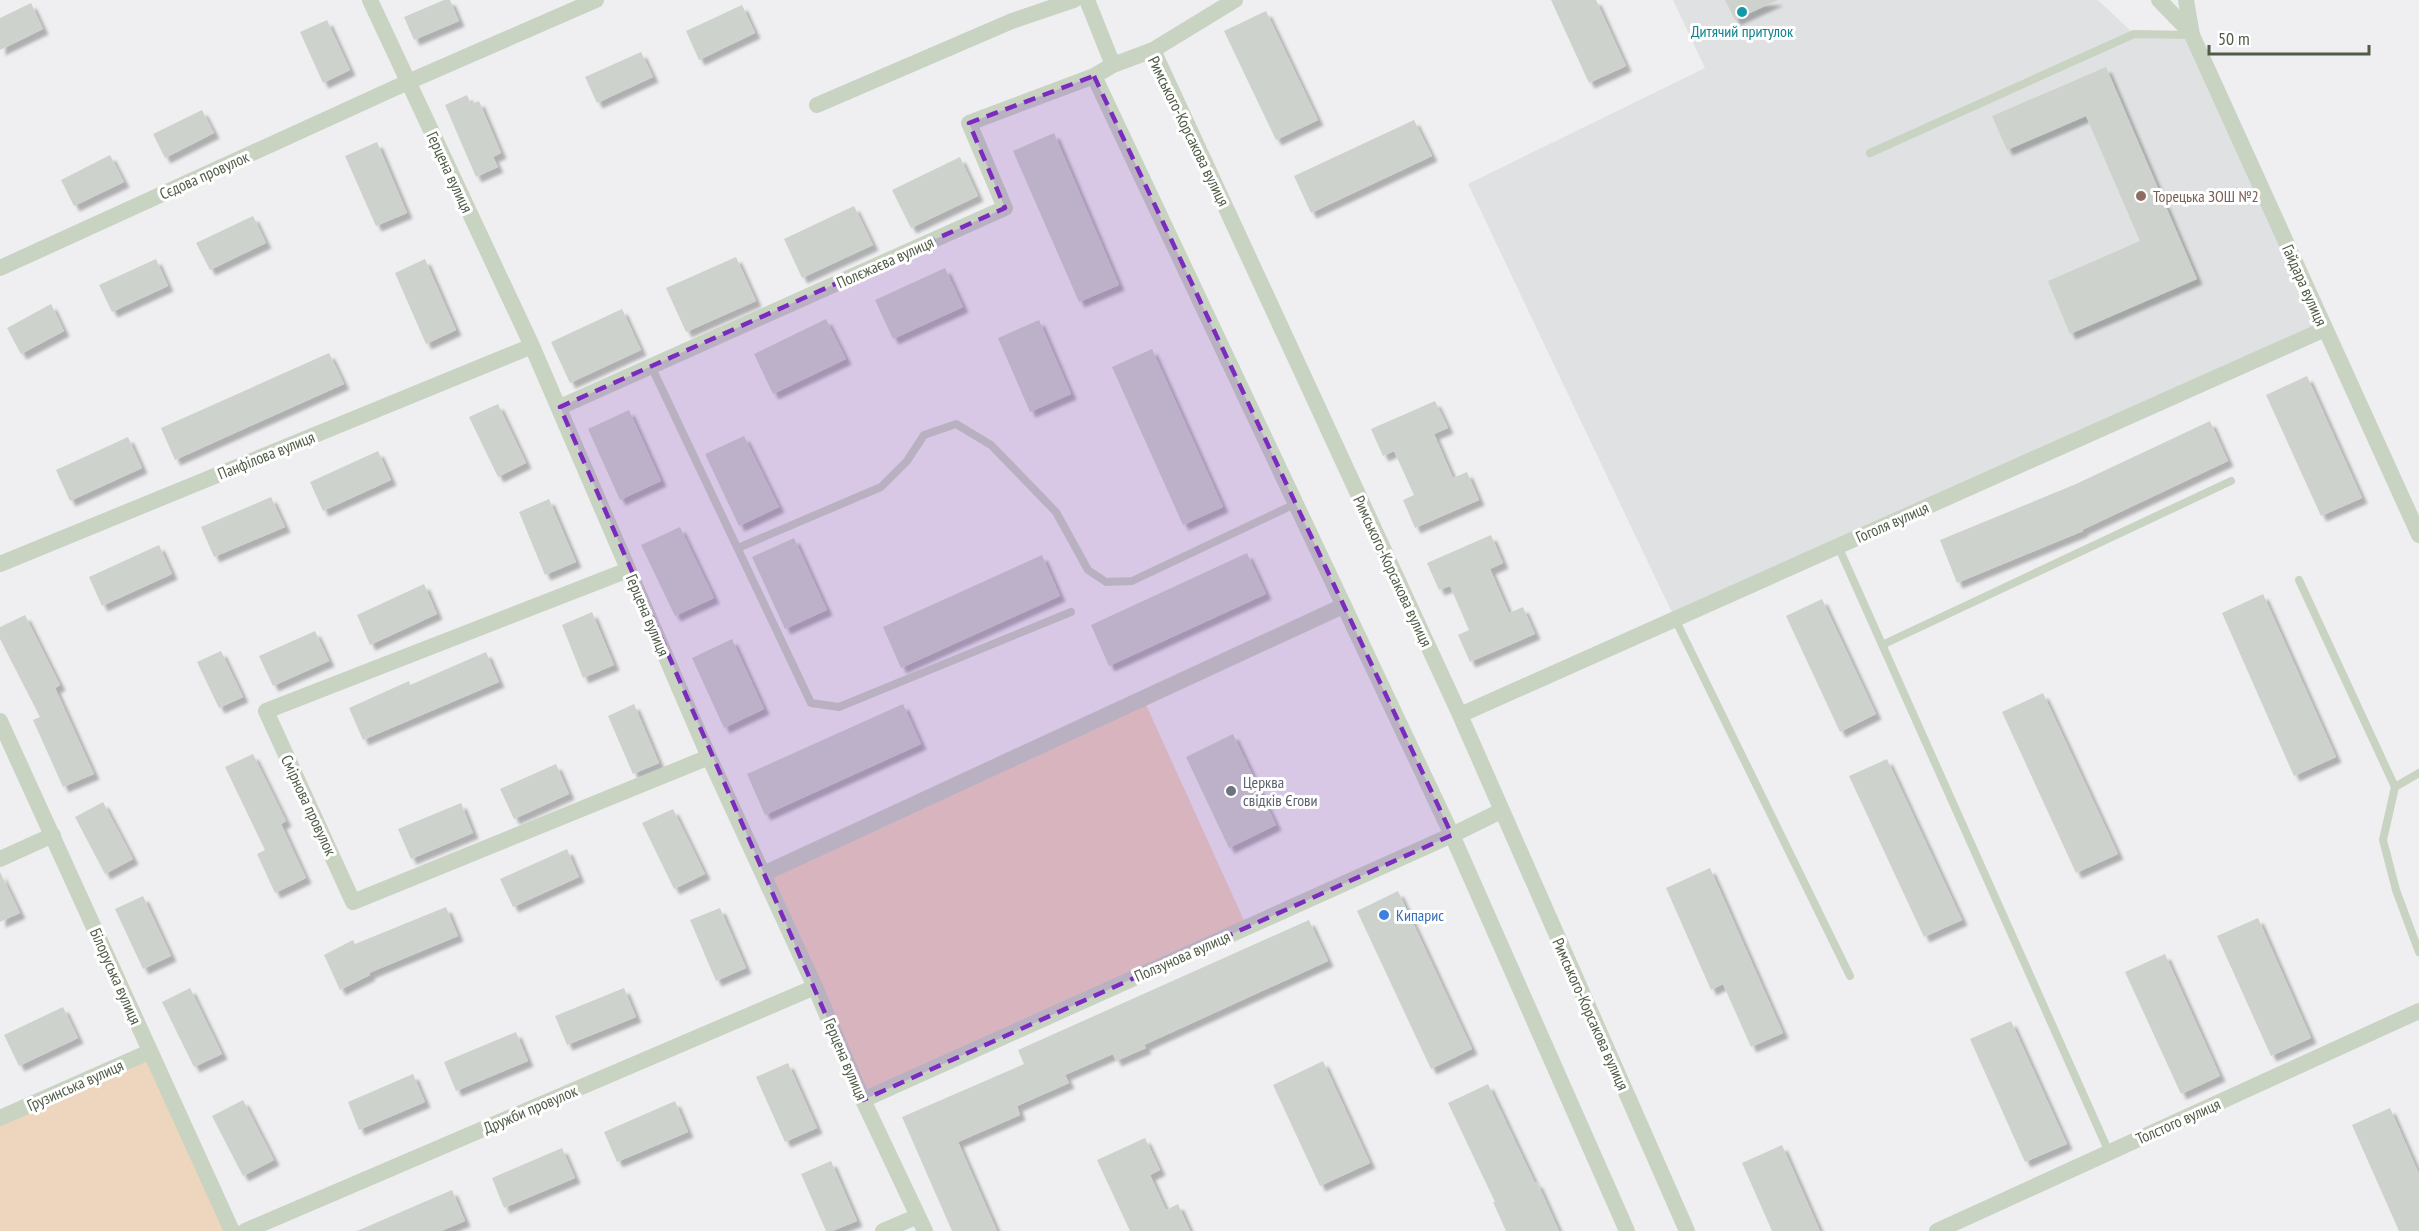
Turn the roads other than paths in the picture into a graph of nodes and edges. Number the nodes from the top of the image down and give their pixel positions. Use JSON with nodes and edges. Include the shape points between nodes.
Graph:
{"nodes":[{"id":1,"x":370,"y":0,"type":"edge"},
{"id":2,"x":596,"y":0,"type":"edge"},
{"id":3,"x":1074,"y":0,"type":"edge"},
{"id":4,"x":1087,"y":0,"type":"edge"},
{"id":5,"x":1235,"y":0,"type":"edge"},
{"id":6,"x":2159,"y":0,"type":"edge"},
{"id":7,"x":2186,"y":0,"type":"edge"},
{"id":8,"x":2192,"y":35,"type":"junction"},
{"id":9,"x":1153,"y":50,"type":"junction"},
{"id":10,"x":1113,"y":65,"type":"junction"},
{"id":11,"x":1094,"y":76,"type":"junction"},
{"id":12,"x":408,"y":82,"type":"junction"},
{"id":13,"x":817,"y":105,"type":"dead end"},
{"id":14,"x":1870,"y":153,"type":"dead end"},
{"id":15,"x":0,"y":268,"type":"edge"},
{"id":16,"x":2325,"y":329,"type":"junction"},
{"id":17,"x":532,"y":346,"type":"junction"},
{"id":18,"x":651,"y":366,"type":"junction"},
{"id":19,"x":560,"y":407,"type":"junction"},
{"id":20,"x":2231,"y":482,"type":"dead end"},
{"id":21,"x":1295,"y":504,"type":"junction"},
{"id":22,"x":2419,"y":535,"type":"edge"},
{"id":23,"x":1838,"y":546,"type":"junction"},
{"id":24,"x":738,"y":549,"type":"junction"},
{"id":25,"x":0,"y":564,"type":"edge"},
{"id":26,"x":628,"y":570,"type":"junction"},
{"id":27,"x":2299,"y":580,"type":"dead end"},
{"id":28,"x":1343,"y":606,"type":"junction"},
{"id":29,"x":1071,"y":612,"type":"dead end"},
{"id":30,"x":1675,"y":619,"type":"junction"},
{"id":31,"x":1882,"y":645,"type":"junction"},
{"id":32,"x":1460,"y":715,"type":"junction"},
{"id":33,"x":0,"y":721,"type":"edge"},
{"id":34,"x":709,"y":757,"type":"junction"},
{"id":35,"x":2419,"y":773,"type":"edge"},
{"id":36,"x":2395,"y":787,"type":"junction"},
{"id":37,"x":1501,"y":811,"type":"junction"},
{"id":38,"x":53,"y":835,"type":"junction"},
{"id":39,"x":1452,"y":835,"type":"junction"},
{"id":40,"x":0,"y":859,"type":"edge"},
{"id":41,"x":763,"y":874,"type":"junction"},
{"id":42,"x":2419,"y":952,"type":"edge"},
{"id":43,"x":1850,"y":976,"type":"dead end"},
{"id":44,"x":815,"y":987,"type":"junction"},
{"id":45,"x":2419,"y":1011,"type":"edge"},
{"id":46,"x":149,"y":1052,"type":"junction"},
{"id":47,"x":863,"y":1100,"type":"junction"},
{"id":48,"x":0,"y":1118,"type":"edge"},
{"id":49,"x":2109,"y":1152,"type":"junction"},
{"id":50,"x":922,"y":1224,"type":"edge"},
{"id":51,"x":232,"y":1231,"type":"edge"},
{"id":52,"x":245,"y":1231,"type":"edge"},
{"id":53,"x":883,"y":1231,"type":"edge"},
{"id":54,"x":1627,"y":1231,"type":"edge"},
{"id":55,"x":1687,"y":1231,"type":"edge"},
{"id":56,"x":1937,"y":1231,"type":"edge"}],
"edges":[{"from":1,"to":12,"type":"street","name":"Герцена вулиця"},
{"from":2,"to":12,"type":"street","name":"Сєдова провулок"},
{"from":3,"to":13,"type":"street","via":[[1012,21]]},
{"from":4,"to":10,"type":"street"},
{"from":5,"to":9,"type":"street"},
{"from":6,"to":8,"type":"street"},
{"from":7,"to":8,"type":"street"},
{"from":8,"to":14,"type":"lane","via":[[2134,34]]},
{"from":8,"to":16,"type":"street","name":"Гайдара вулиця"},
{"from":9,"to":10,"type":"street","name":"Римського-Корсакова вулиця"},
{"from":9,"to":32,"type":"street","name":"Римського-Корсакова вулиця"},
{"from":10,"to":11,"type":"street","name":"Римського-Корсакова вулиця"},
{"from":11,"to":18,"type":"street","name":"Полєжаєва вулиця","via":[[969,123],[1005,208]]},
{"from":11,"to":21,"type":"street"},
{"from":12,"to":15,"type":"street","name":"Сєдова провулок"},
{"from":12,"to":17,"type":"street","name":"Герцена вулиця"},
{"from":16,"to":22,"type":"street","name":"Гайдара вулиця"},
{"from":16,"to":23,"type":"street","name":"Гоголя вулиця"},
{"from":17,"to":19,"type":"street","name":"Герцена вулиця"},
{"from":17,"to":25,"type":"street","name":"Панфілова вулиця"},
{"from":18,"to":19,"type":"street","name":"Полєжаєва вулиця"},
{"from":18,"to":24,"type":"lane"},
{"from":19,"to":26,"type":"street","name":"Герцена вулиця"},
{"from":20,"to":31,"type":"lane"},
{"from":21,"to":24,"type":"lane","via":[[1132,581],[1106,582],[1088,570],[1056,512],[991,445],[956,424],[924,435],[907,461],[881,487]]},
{"from":21,"to":28,"type":"street"},
{"from":23,"to":30,"type":"street","name":"Гоголя вулиця"},
{"from":23,"to":31,"type":"lane"},
{"from":24,"to":29,"type":"lane","via":[[811,703],[838,707]]},
{"from":26,"to":34,"type":"street","name":"Герцена вулиця"},
{"from":26,"to":34,"type":"street","name":"Смірнова провулок","via":[[266,711],[354,902]]},
{"from":27,"to":36,"type":"lane"},
{"from":28,"to":39,"type":"street"},
{"from":28,"to":41,"type":"street"},
{"from":30,"to":32,"type":"street","name":"Гоголя вулиця"},
{"from":30,"to":43,"type":"lane"},
{"from":31,"to":49,"type":"lane"},
{"from":32,"to":37,"type":"street","name":"Римського-Корсакова вулиця"},
{"from":33,"to":38,"type":"street","name":"Білоруська вулиця"},
{"from":34,"to":41,"type":"street","name":"Герцена вулиця"},
{"from":35,"to":36,"type":"lane"},
{"from":36,"to":42,"type":"lane","via":[[2383,840]]},
{"from":37,"to":39,"type":"street","name":"Ползунова вулиця"},
{"from":37,"to":55,"type":"street","name":"Римського-Корсакова вулиця"},
{"from":38,"to":40,"type":"street"},
{"from":38,"to":46,"type":"street","name":"Білоруська вулиця"},
{"from":39,"to":47,"type":"street","name":"Ползунова вулиця"},
{"from":39,"to":54,"type":"street"},
{"from":41,"to":44,"type":"street","name":"Герцена вулиця"},
{"from":44,"to":47,"type":"street","name":"Герцена вулиця"},
{"from":44,"to":52,"type":"street","name":"Дружби провулок"},
{"from":45,"to":49,"type":"street","name":"Толстого вулиця"},
{"from":46,"to":48,"type":"street","name":"Грузинська вулиця"},
{"from":46,"to":51,"type":"street","name":"Білоруська вулиця"},
{"from":47,"to":50,"type":"street","name":"Герцена вулиця"},
{"from":49,"to":56,"type":"street","name":"Толстого вулиця"},
{"from":50,"to":53,"type":"street"}]}
